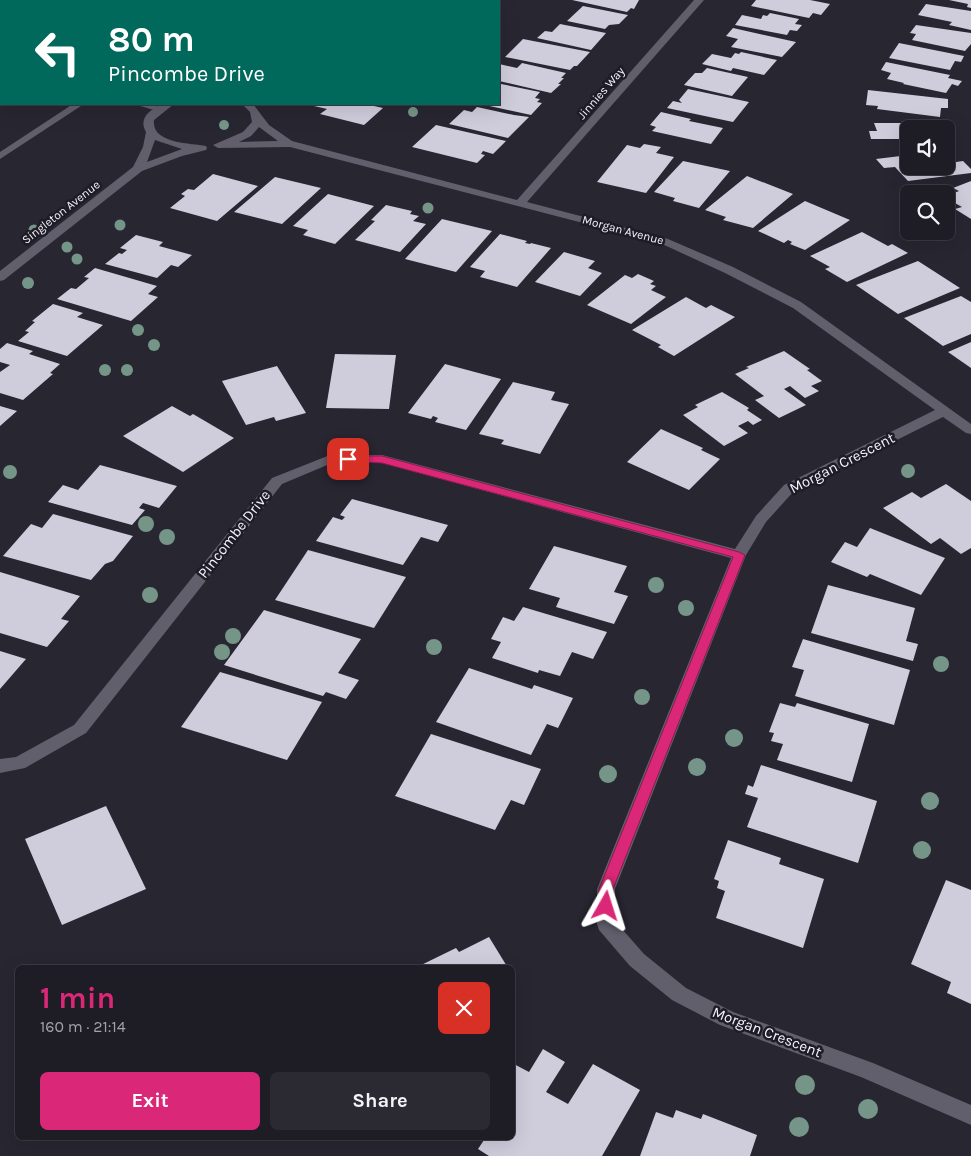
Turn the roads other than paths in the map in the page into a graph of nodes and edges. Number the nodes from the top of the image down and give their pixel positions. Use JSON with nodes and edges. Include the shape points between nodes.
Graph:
{"nodes":[{"id":1,"x":699,"y":0,"type":"edge"},
{"id":2,"x":77,"y":105,"type":"edge"},
{"id":3,"x":152,"y":105,"type":"edge"},
{"id":4,"x":165,"y":106,"type":"edge"},
{"id":5,"x":253,"y":108,"type":"edge"},
{"id":6,"x":151,"y":133,"type":"junction"},
{"id":7,"x":290,"y":144,"type":"junction"},
{"id":8,"x":218,"y":145,"type":"junction"},
{"id":9,"x":202,"y":148,"type":"junction"},
{"id":10,"x":0,"y":156,"type":"edge"},
{"id":11,"x":138,"y":169,"type":"junction"},
{"id":12,"x":520,"y":203,"type":"junction"},
{"id":13,"x":0,"y":277,"type":"edge"},
{"id":14,"x":944,"y":411,"type":"junction"},
{"id":15,"x":971,"y":430,"type":"edge"},
{"id":16,"x":739,"y":555,"type":"junction"},
{"id":17,"x":0,"y":766,"type":"edge"},
{"id":18,"x":971,"y":1114,"type":"edge"}],
"edges":[{"from":1,"to":12,"type":"street","name":"Jinnies Way"},
{"from":2,"to":10,"type":"lane"},
{"from":3,"to":4,"type":"lane"},
{"from":4,"to":6,"type":"street","name":"Singleton Avenue","via":[[149,120]]},
{"from":5,"to":7,"type":"street","name":"Morgan Avenue","via":[[265,127]]},
{"from":5,"to":8,"type":"street","via":[[253,128],[239,139]]},
{"from":6,"to":9,"type":"street","via":[[166,143]]},
{"from":6,"to":11,"type":"street","name":"Singleton Avenue"},
{"from":7,"to":8,"type":"street","name":"Morgan Avenue"},
{"from":7,"to":12,"type":"street","name":"Morgan Avenue"},
{"from":8,"to":9,"type":"street"},
{"from":9,"to":11,"type":"street","name":"Singleton Avenue"},
{"from":11,"to":13,"type":"street","name":"Singleton Avenue"},
{"from":12,"to":14,"type":"street","name":"Morgan Avenue","via":[[664,241],[729,270],[797,306]]},
{"from":14,"to":15,"type":"street","name":"Morgan Avenue"},
{"from":14,"to":16,"type":"street","name":"Morgan Crescent","via":[[789,488],[760,519]]},
{"from":16,"to":17,"type":"street","name":"Pincombe Drive","via":[[382,460],[330,459],[277,481],[80,729],[19,763]]},
{"from":16,"to":18,"type":"street","name":"Morgan Crescent","via":[[606,889],[606,924],[637,960],[679,994],[719,1015],[866,1070]]}]}
